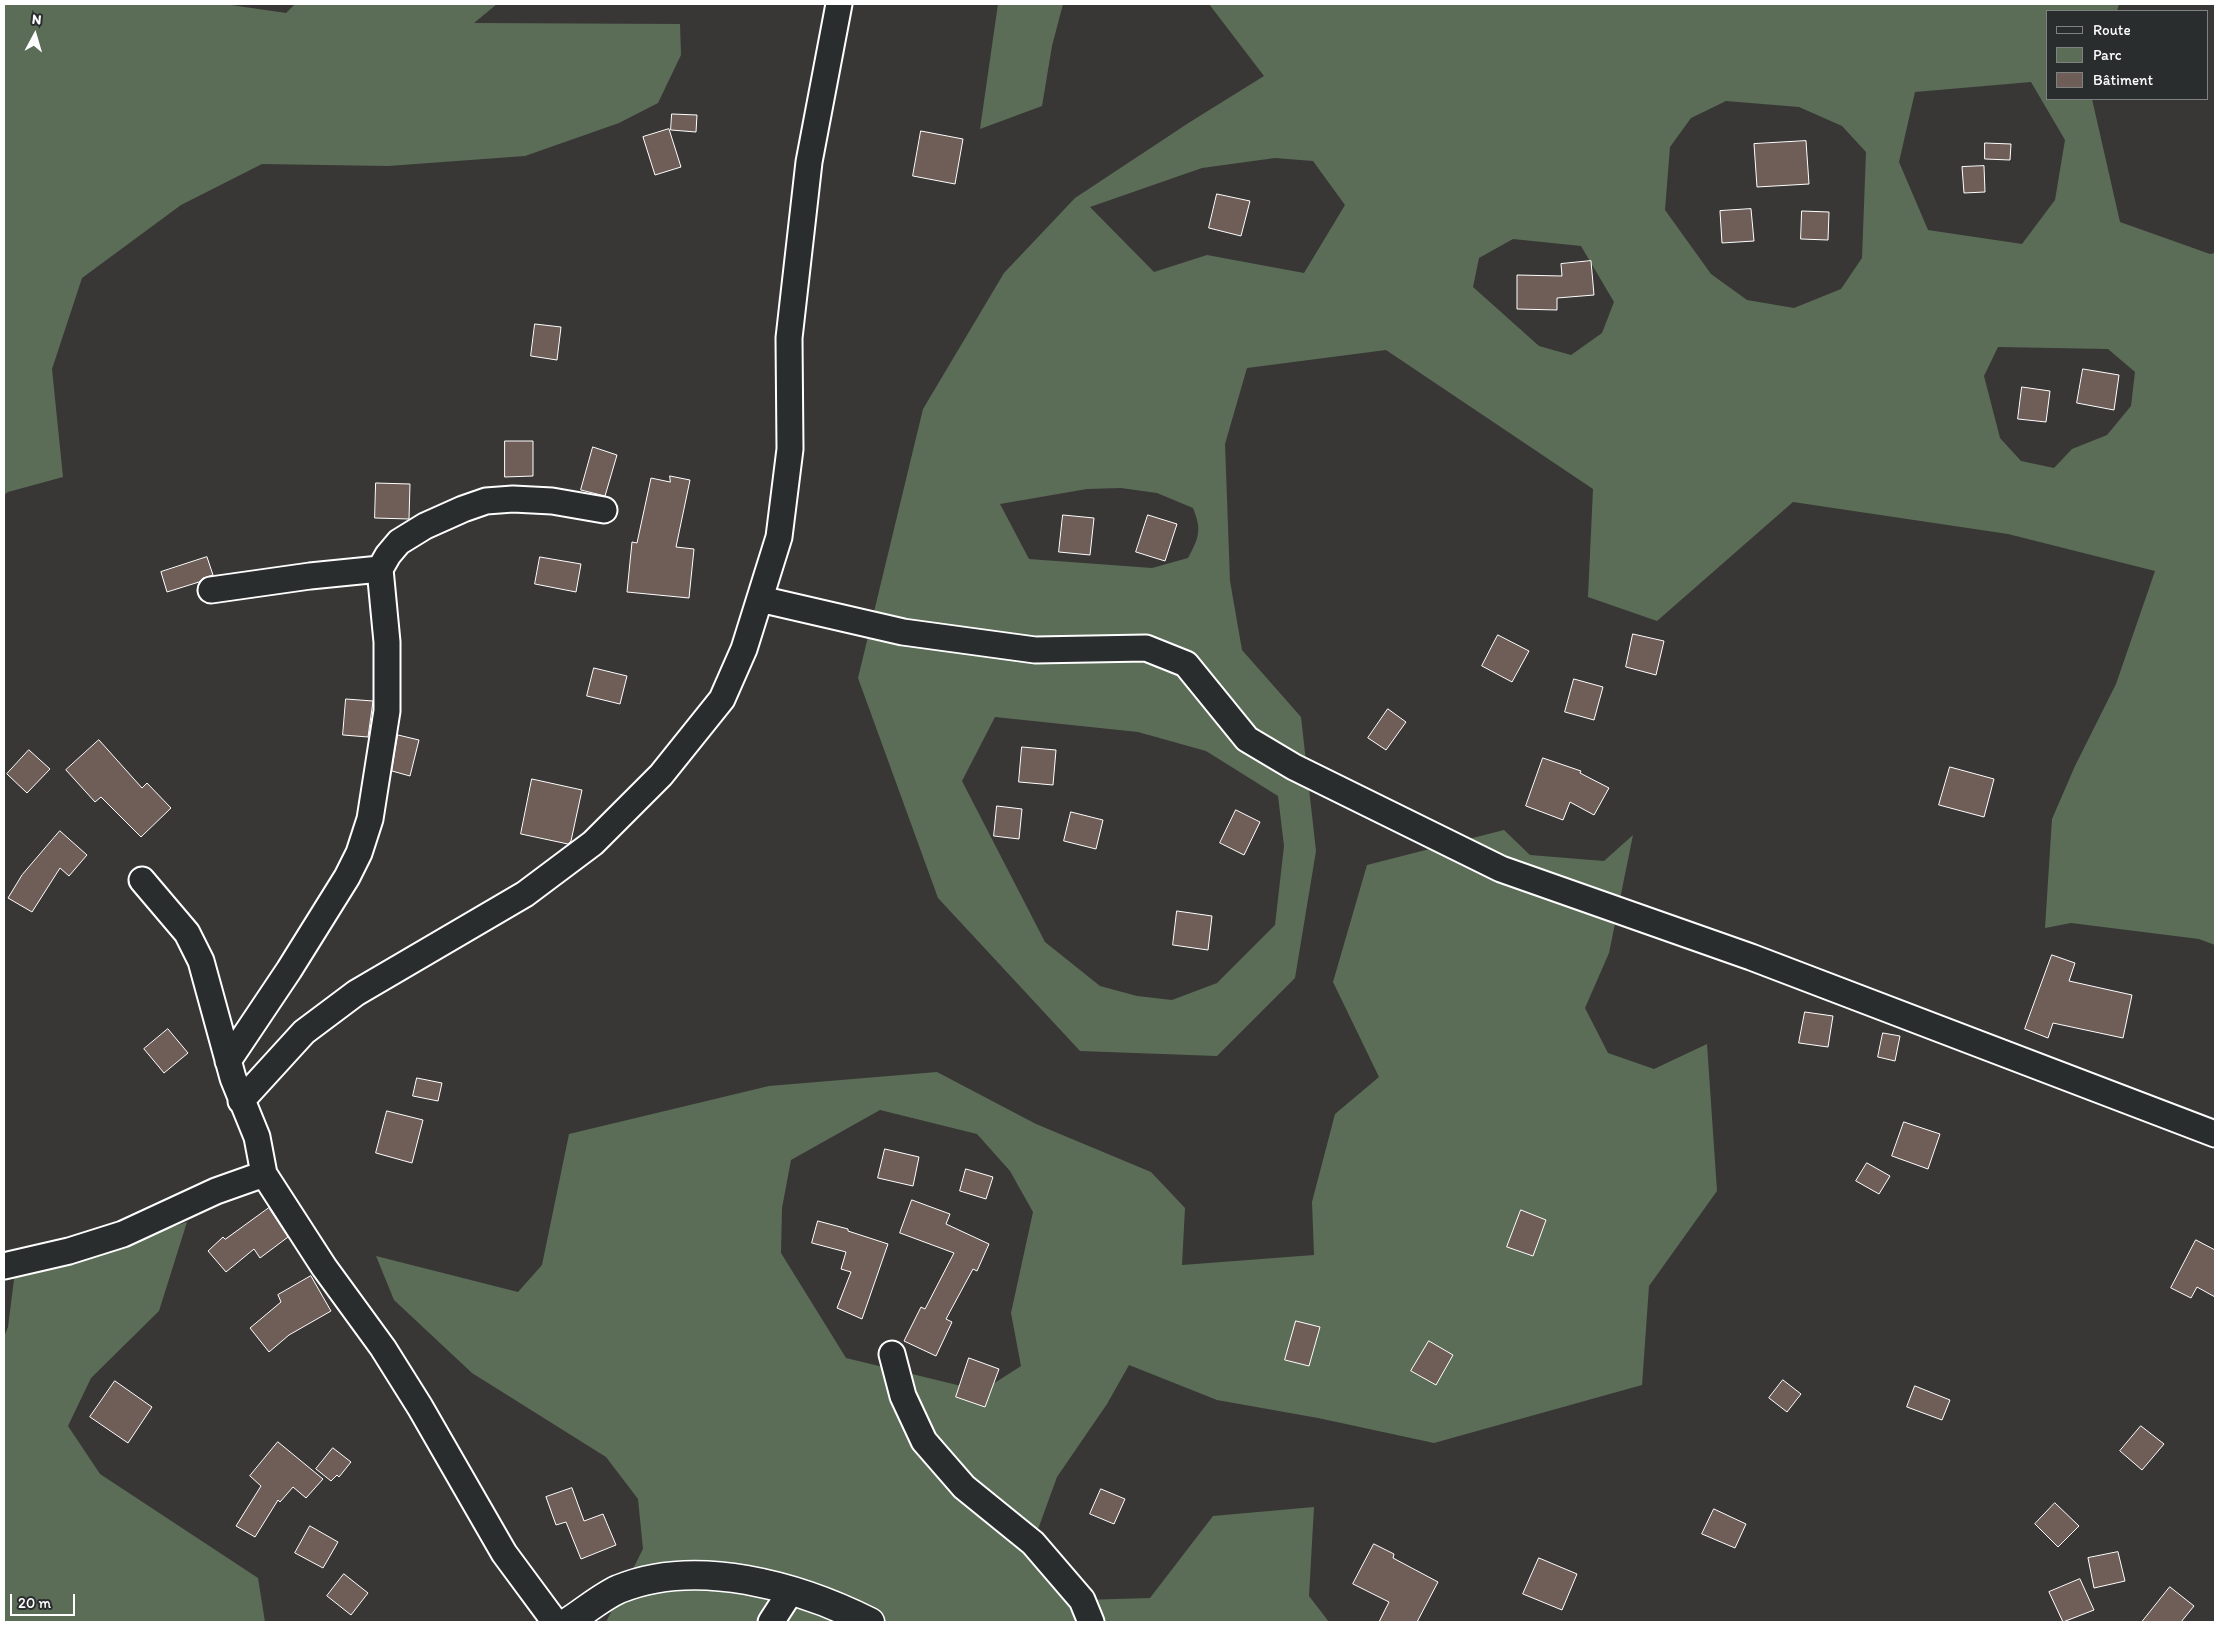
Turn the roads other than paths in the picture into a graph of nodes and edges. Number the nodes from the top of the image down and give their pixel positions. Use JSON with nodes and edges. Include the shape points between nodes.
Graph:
{"nodes":[{"id":1,"x":839,"y":4,"type":"edge"},
{"id":2,"x":604,"y":510,"type":"dead end"},
{"id":3,"x":380,"y":569,"type":"junction"},
{"id":4,"x":211,"y":590,"type":"dead end"},
{"id":5,"x":760,"y":599,"type":"junction"},
{"id":6,"x":142,"y":880,"type":"dead end"},
{"id":7,"x":228,"y":1061,"type":"junction"},
{"id":8,"x":241,"y":1101,"type":"junction"},
{"id":9,"x":2215,"y":1134,"type":"edge"},
{"id":10,"x":264,"y":1174,"type":"junction"},
{"id":11,"x":4,"y":1266,"type":"edge"},
{"id":12,"x":892,"y":1354,"type":"dead end"},
{"id":13,"x":791,"y":1591,"type":"junction"},
{"id":14,"x":555,"y":1622,"type":"edge"},
{"id":15,"x":568,"y":1622,"type":"edge"},
{"id":16,"x":771,"y":1622,"type":"edge"},
{"id":17,"x":870,"y":1622,"type":"edge"},
{"id":18,"x":1091,"y":1622,"type":"edge"}],
"edges":[{"from":1,"to":5,"type":"street","via":[[809,162],[791,318],[789,459],[778,537]]},
{"from":2,"to":3,"type":"street","via":[[552,501],[486,501],[411,534],[399,542]]},
{"from":3,"to":4,"type":"street"},
{"from":3,"to":7,"type":"street","via":[[387,642],[387,711],[370,819],[347,877]]},
{"from":5,"to":8,"type":"street","via":[[744,649],[722,699],[661,775],[593,843],[525,894],[356,993],[304,1032]]},
{"from":5,"to":9,"type":"street","via":[[903,632],[1035,650],[1146,648],[1186,664],[1247,740],[1294,767],[1501,869],[1751,957]]},
{"from":6,"to":7,"type":"street","via":[[187,932],[201,961]]},
{"from":7,"to":8,"type":"street"},
{"from":8,"to":10,"type":"street","via":[[257,1136]]},
{"from":10,"to":11,"type":"street","via":[[216,1190],[123,1234]]},
{"from":10,"to":14,"type":"street","via":[[324,1267],[383,1348],[504,1553]]},
{"from":12,"to":18,"type":"street","via":[[903,1396],[924,1441],[964,1487],[1033,1543],[1082,1600]]},
{"from":13,"to":15,"type":"main road","via":[[740,1578],[697,1576],[657,1579],[618,1590]]},
{"from":13,"to":16,"type":"street"},
{"from":13,"to":17,"type":"main road"}]}
